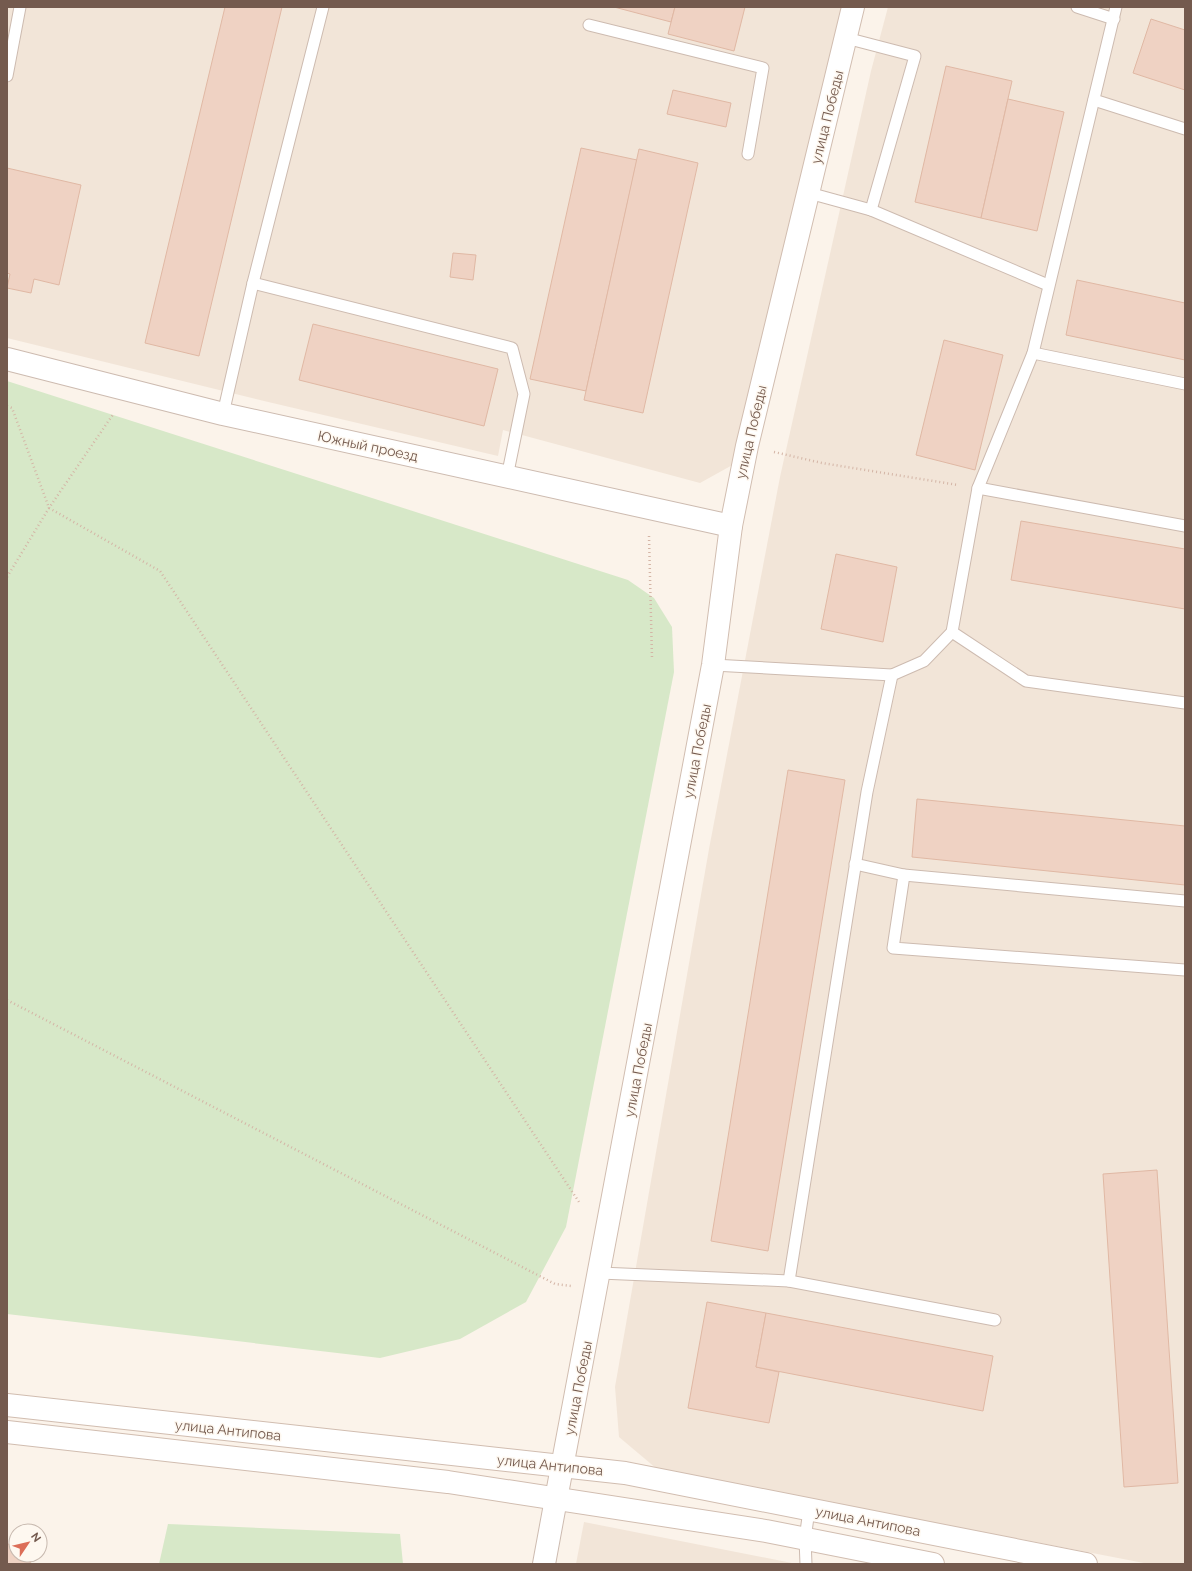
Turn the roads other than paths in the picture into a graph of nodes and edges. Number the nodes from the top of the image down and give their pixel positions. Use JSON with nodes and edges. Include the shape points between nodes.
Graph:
{"nodes":[{"id":1,"x":20,"y":7,"type":"edge"},
{"id":2,"x":323,"y":7,"type":"edge"},
{"id":3,"x":853,"y":7,"type":"edge"},
{"id":4,"x":1077,"y":7,"type":"edge"},
{"id":5,"x":1116,"y":7,"type":"edge"},
{"id":6,"x":1114,"y":19,"type":"junction"},
{"id":7,"x":589,"y":25,"type":"dead end"},
{"id":8,"x":846,"y":38,"type":"junction"},
{"id":9,"x":7,"y":76,"type":"edge"},
{"id":10,"x":1094,"y":100,"type":"junction"},
{"id":11,"x":1185,"y":129,"type":"edge"},
{"id":12,"x":748,"y":154,"type":"dead end"},
{"id":13,"x":808,"y":192,"type":"junction"},
{"id":14,"x":871,"y":210,"type":"junction"},
{"id":15,"x":253,"y":283,"type":"junction"},
{"id":16,"x":1048,"y":285,"type":"junction"},
{"id":17,"x":1033,"y":353,"type":"junction"},
{"id":18,"x":7,"y":359,"type":"edge"},
{"id":19,"x":1185,"y":384,"type":"edge"},
{"id":20,"x":223,"y":414,"type":"junction"},
{"id":21,"x":506,"y":477,"type":"junction"},
{"id":22,"x":978,"y":488,"type":"junction"},
{"id":23,"x":731,"y":526,"type":"junction"},
{"id":24,"x":1185,"y":526,"type":"edge"},
{"id":25,"x":952,"y":632,"type":"junction"},
{"id":26,"x":713,"y":665,"type":"junction"},
{"id":27,"x":892,"y":675,"type":"junction"},
{"id":28,"x":1185,"y":703,"type":"edge"},
{"id":29,"x":855,"y":864,"type":"junction"},
{"id":30,"x":904,"y":875,"type":"junction"},
{"id":31,"x":1185,"y":901,"type":"edge"},
{"id":32,"x":1185,"y":970,"type":"edge"},
{"id":33,"x":600,"y":1273,"type":"junction"},
{"id":34,"x":789,"y":1281,"type":"junction"},
{"id":35,"x":995,"y":1320,"type":"dead end"},
{"id":36,"x":7,"y":1405,"type":"edge"},
{"id":37,"x":7,"y":1432,"type":"edge"},
{"id":38,"x":563,"y":1467,"type":"junction"},
{"id":39,"x":556,"y":1499,"type":"junction"},
{"id":40,"x":809,"y":1510,"type":"junction"},
{"id":41,"x":805,"y":1539,"type":"junction"},
{"id":42,"x":544,"y":1564,"type":"edge"},
{"id":43,"x":806,"y":1564,"type":"edge"},
{"id":44,"x":933,"y":1564,"type":"edge"},
{"id":45,"x":1086,"y":1564,"type":"edge"}],
"edges":[{"from":1,"to":9,"type":"lane"},
{"from":2,"to":15,"type":"lane"},
{"from":3,"to":8,"type":"street","name":"улица Победы"},
{"from":4,"to":6,"type":"lane"},
{"from":5,"to":6,"type":"lane"},
{"from":6,"to":10,"type":"lane"},
{"from":7,"to":12,"type":"lane","via":[[763,68]]},
{"from":8,"to":13,"type":"street","name":"улица Победы"},
{"from":8,"to":14,"type":"lane","via":[[915,56]]},
{"from":10,"to":11,"type":"lane"},
{"from":10,"to":16,"type":"lane"},
{"from":13,"to":14,"type":"lane"},
{"from":13,"to":23,"type":"street","name":"улица Победы","via":[[747,446]]},
{"from":14,"to":16,"type":"lane"},
{"from":15,"to":20,"type":"lane"},
{"from":15,"to":21,"type":"lane","via":[[512,348],[524,394]]},
{"from":16,"to":17,"type":"lane"},
{"from":17,"to":19,"type":"lane"},
{"from":17,"to":22,"type":"lane"},
{"from":18,"to":20,"type":"street","name":"Южный проезд"},
{"from":20,"to":21,"type":"street","name":"Южный проезд"},
{"from":21,"to":23,"type":"street","name":"Южный проезд"},
{"from":22,"to":24,"type":"lane"},
{"from":22,"to":25,"type":"lane"},
{"from":23,"to":26,"type":"street","name":"улица Победы"},
{"from":25,"to":27,"type":"lane","via":[[924,661]]},
{"from":25,"to":28,"type":"lane","via":[[1026,681]]},
{"from":26,"to":27,"type":"lane"},
{"from":26,"to":33,"type":"street","name":"улица Победы"},
{"from":27,"to":29,"type":"lane","via":[[867,792]]},
{"from":29,"to":30,"type":"lane"},
{"from":29,"to":34,"type":"lane"},
{"from":30,"to":31,"type":"lane"},
{"from":30,"to":32,"type":"lane","via":[[893,948]]},
{"from":33,"to":34,"type":"lane"},
{"from":33,"to":38,"type":"street","name":"улица Победы"},
{"from":34,"to":35,"type":"lane"},
{"from":36,"to":38,"type":"street","name":"улица Антипова"},
{"from":37,"to":39,"type":"street","name":"улица Антипова","via":[[448,1482]]},
{"from":38,"to":39,"type":"street","name":"улица Победы"},
{"from":38,"to":40,"type":"street","name":"улица Антипова","via":[[625,1473]]},
{"from":39,"to":41,"type":"street","name":"улица Антипова"},
{"from":39,"to":42,"type":"street","name":"улица Победы"},
{"from":40,"to":41,"type":"lane"},
{"from":40,"to":45,"type":"street","name":"улица Антипова"},
{"from":41,"to":43,"type":"lane"},
{"from":41,"to":44,"type":"street","name":"улица Антипова"}]}
